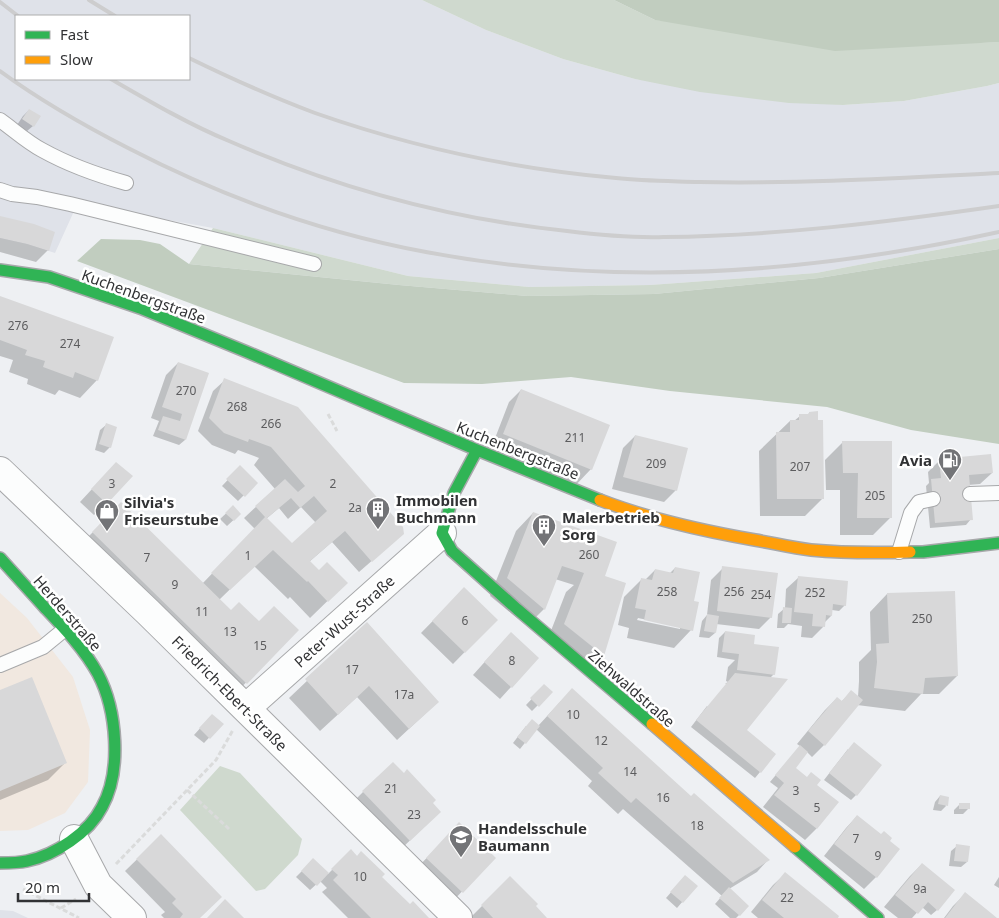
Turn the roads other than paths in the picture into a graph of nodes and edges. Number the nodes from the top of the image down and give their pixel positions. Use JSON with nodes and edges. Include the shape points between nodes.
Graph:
{"nodes":[{"id":1,"x":0,"y":120,"type":"edge"},
{"id":2,"x":126,"y":183,"type":"dead end"},
{"id":3,"x":0,"y":190,"type":"edge"},
{"id":4,"x":26,"y":264,"type":"dead end"},
{"id":5,"x":314,"y":264,"type":"dead end"},
{"id":6,"x":0,"y":270,"type":"edge"},
{"id":7,"x":49,"y":277,"type":"junction"},
{"id":8,"x":477,"y":450,"type":"junction"},
{"id":9,"x":0,"y":471,"type":"edge"},
{"id":10,"x":999,"y":493,"type":"edge"},
{"id":11,"x":970,"y":494,"type":"dead end"},
{"id":12,"x":933,"y":498,"type":"dead end"},
{"id":13,"x":442,"y":533,"type":"junction"},
{"id":14,"x":999,"y":543,"type":"edge"},
{"id":15,"x":899,"y":552,"type":"junction"},
{"id":16,"x":0,"y":558,"type":"edge"},
{"id":17,"x":65,"y":629,"type":"junction"},
{"id":18,"x":0,"y":665,"type":"edge"},
{"id":19,"x":246,"y":708,"type":"junction"},
{"id":20,"x":74,"y":840,"type":"junction"},
{"id":21,"x":0,"y":863,"type":"edge"},
{"id":22,"x":122,"y":914,"type":"edge"},
{"id":23,"x":458,"y":918,"type":"edge"},
{"id":24,"x":878,"y":918,"type":"edge"}],
"edges":[{"from":1,"to":2,"type":"lane","via":[[40,150],[90,172]]},
{"from":3,"to":5,"type":"lane"},
{"from":4,"to":7,"type":"street","name":"Kuchenbergstraße"},
{"from":6,"to":7,"type":"street","name":"Kuchenbergstraße"},
{"from":7,"to":8,"type":"street","name":"Kuchenbergstraße","via":[[247,352]]},
{"from":8,"to":13,"type":"street","via":[[454,493]]},
{"from":8,"to":15,"type":"street","name":"Kuchenbergstraße","via":[[613,505],[680,524],[809,550]]},
{"from":9,"to":19,"type":"street","name":"Friedrich-Ebert-Straße"},
{"from":10,"to":11,"type":"lane"},
{"from":12,"to":15,"type":"lane","via":[[919,502],[911,513]]},
{"from":13,"to":19,"type":"street","name":"Peter-Wust-Straße"},
{"from":13,"to":24,"type":"street","name":"Ziehwaldstraße","via":[[452,551],[517,609]]},
{"from":14,"to":15,"type":"street","name":"Kuchenbergstraße"},
{"from":16,"to":17,"type":"street","name":"Herderstraße"},
{"from":17,"to":18,"type":"lane","via":[[43,646]]},
{"from":17,"to":20,"type":"street","name":"Herderstraße","via":[[86,654],[106,690],[115,740],[107,798],[95,818]]},
{"from":19,"to":23,"type":"street","name":"Friedrich-Ebert-Straße"},
{"from":20,"to":21,"type":"street","name":"Herderstraße","via":[[29,861]]},
{"from":20,"to":22,"type":"street","via":[[98,885]]}]}
